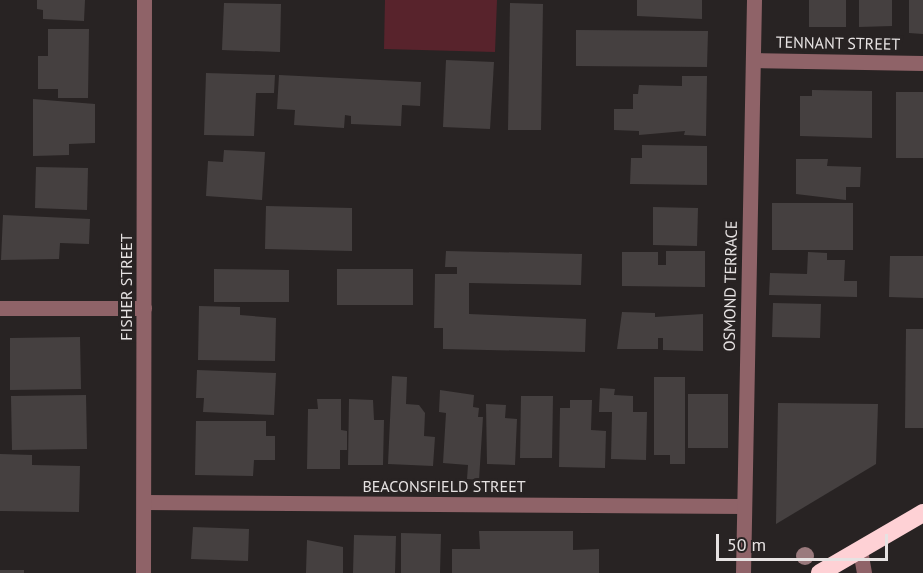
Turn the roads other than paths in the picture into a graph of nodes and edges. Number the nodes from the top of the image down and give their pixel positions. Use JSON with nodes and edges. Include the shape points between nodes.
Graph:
{"nodes":[{"id":1,"x":144,"y":0,"type":"edge"},
{"id":2,"x":754,"y":0,"type":"edge"},
{"id":3,"x":753,"y":60,"type":"junction"},
{"id":4,"x":923,"y":63,"type":"edge"},
{"id":5,"x":0,"y":308,"type":"edge"},
{"id":6,"x":144,"y":308,"type":"junction"},
{"id":7,"x":144,"y":502,"type":"junction"},
{"id":8,"x":744,"y":506,"type":"junction"},
{"id":9,"x":923,"y":513,"type":"edge"},
{"id":10,"x":860,"y":550,"type":"junction"},
{"id":11,"x":143,"y":573,"type":"edge"},
{"id":12,"x":742,"y":573,"type":"edge"},
{"id":13,"x":820,"y":573,"type":"edge"},
{"id":14,"x":864,"y":573,"type":"edge"}],
"edges":[{"from":1,"to":6,"type":"street","name":"FISHER STREET"},
{"from":2,"to":3,"type":"street","name":"OSMOND TERRACE"},
{"from":3,"to":4,"type":"street","name":"TENNANT STREET"},
{"from":3,"to":8,"type":"street","name":"OSMOND TERRACE"},
{"from":5,"to":6,"type":"street"},
{"from":6,"to":7,"type":"street","name":"FISHER STREET"},
{"from":7,"to":8,"type":"street","name":"BEACONSFIELD STREET"},
{"from":7,"to":11,"type":"street","name":"FISHER STREET"},
{"from":8,"to":12,"type":"street","name":"OSMOND TERRACE"},
{"from":9,"to":10,"type":"highway"},
{"from":10,"to":13,"type":"highway"},
{"from":10,"to":14,"type":"street"}]}
